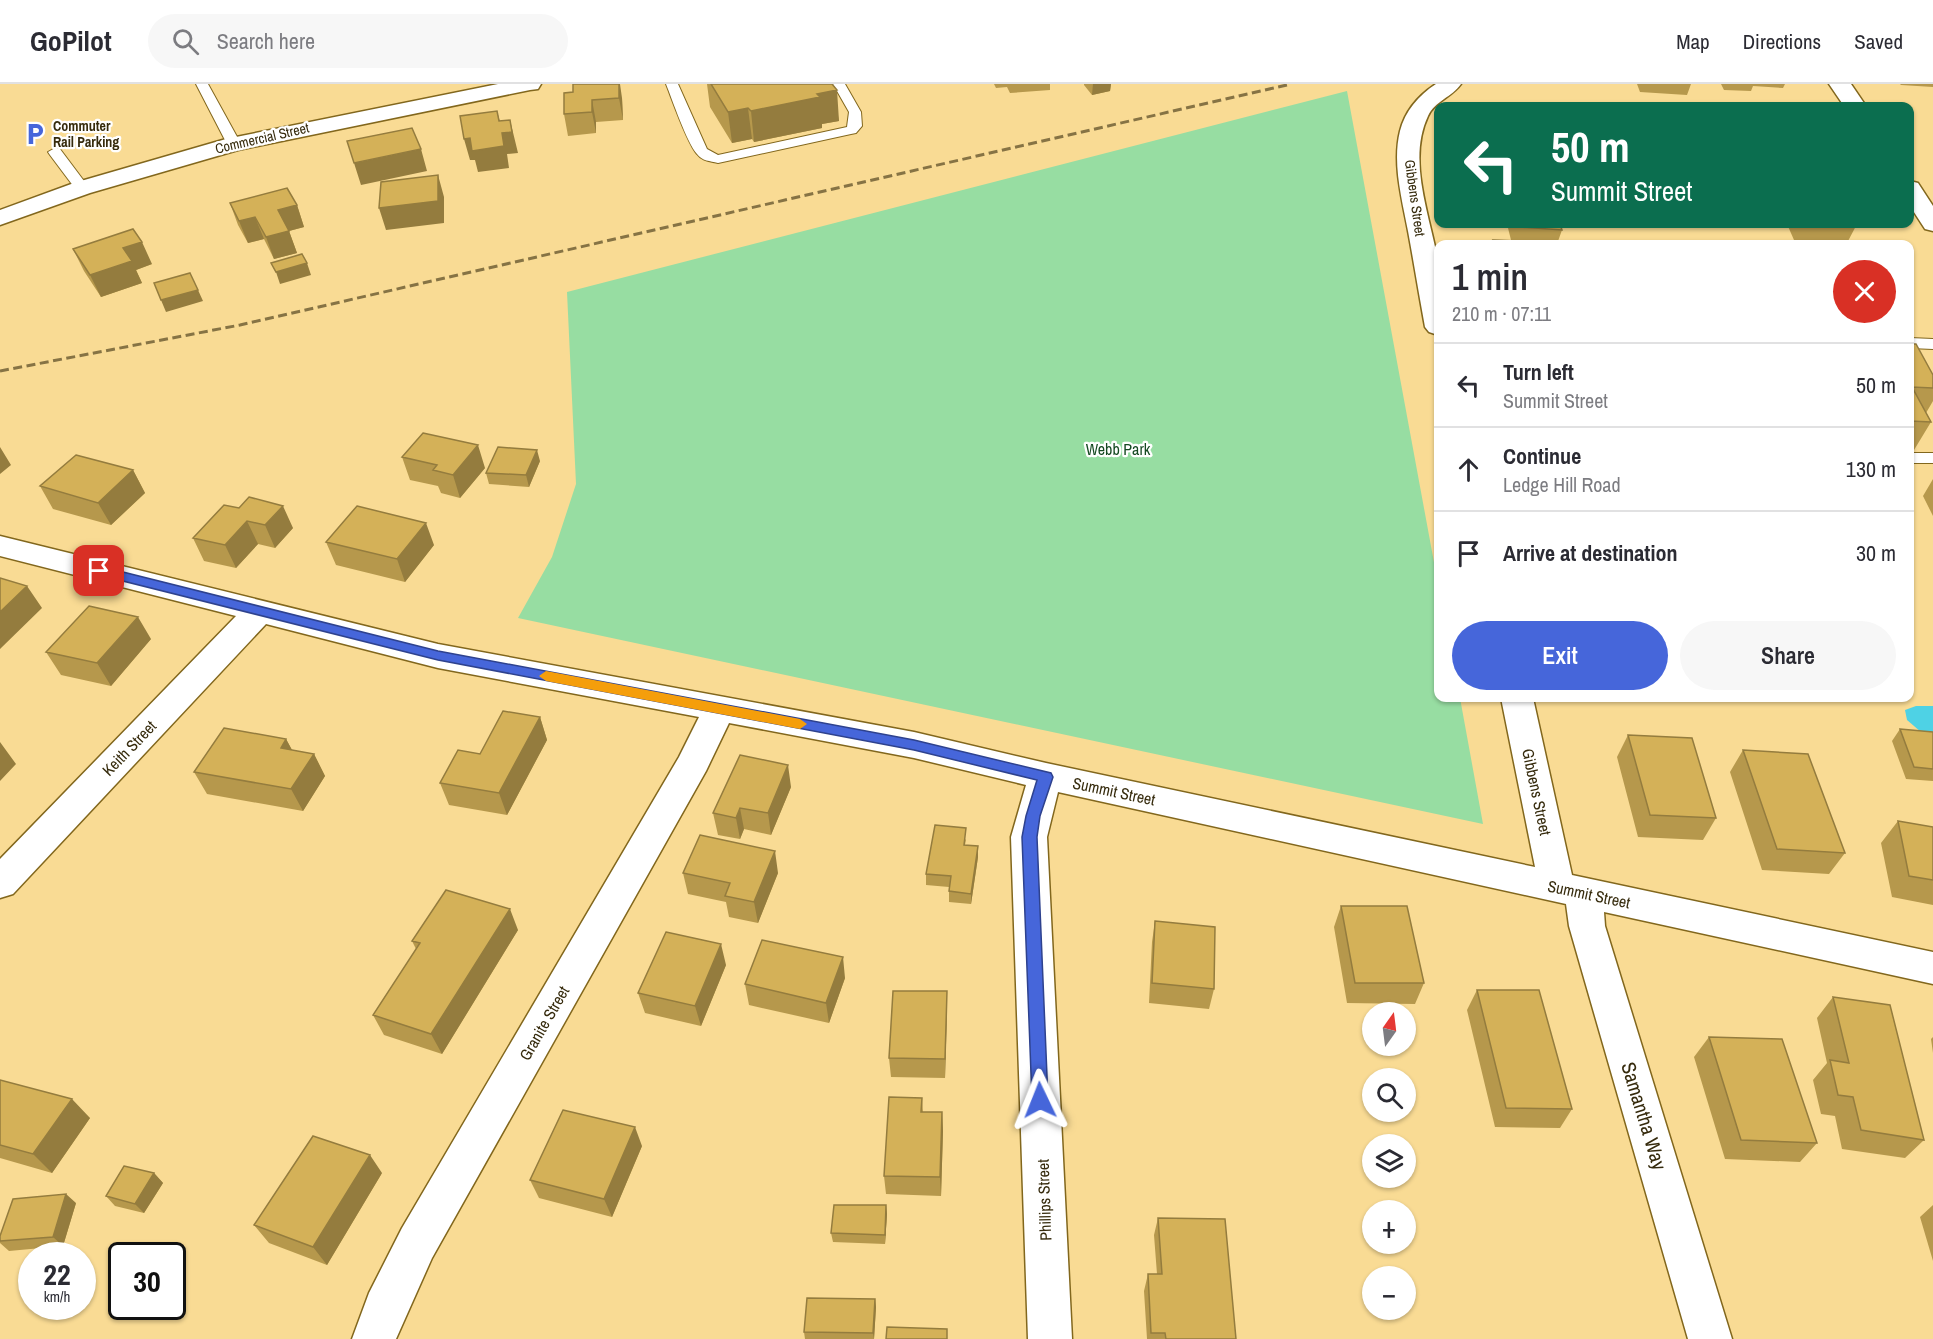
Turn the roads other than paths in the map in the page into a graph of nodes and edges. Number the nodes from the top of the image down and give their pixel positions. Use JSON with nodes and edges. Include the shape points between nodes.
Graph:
{"nodes":[{"id":1,"x":202,"y":84,"type":"edge"},
{"id":2,"x":530,"y":84,"type":"edge"},
{"id":3,"x":690,"y":84,"type":"edge"},
{"id":4,"x":839,"y":84,"type":"edge"},
{"id":5,"x":1450,"y":84,"type":"edge"},
{"id":6,"x":1840,"y":84,"type":"edge"},
{"id":7,"x":672,"y":85,"type":"edge"},
{"id":8,"x":1852,"y":102,"type":"edge"},
{"id":9,"x":234,"y":144,"type":"junction"},
{"id":10,"x":56,"y":152,"type":"dead end"},
{"id":11,"x":82,"y":188,"type":"junction"},
{"id":12,"x":1914,"y":195,"type":"edge"},
{"id":13,"x":0,"y":218,"type":"edge"},
{"id":14,"x":1933,"y":224,"type":"edge"},
{"id":15,"x":1434,"y":306,"type":"edge"},
{"id":16,"x":1914,"y":343,"type":"edge"},
{"id":17,"x":1933,"y":344,"type":"edge"},
{"id":18,"x":1914,"y":458,"type":"edge"},
{"id":19,"x":1933,"y":458,"type":"edge"},
{"id":20,"x":0,"y":546,"type":"edge"},
{"id":21,"x":259,"y":612,"type":"junction"},
{"id":22,"x":1519,"y":702,"type":"edge"},
{"id":23,"x":719,"y":709,"type":"junction"},
{"id":24,"x":1046,"y":777,"type":"junction"},
{"id":25,"x":0,"y":883,"type":"edge"},
{"id":26,"x":1570,"y":890,"type":"junction"},
{"id":27,"x":1933,"y":968,"type":"edge"},
{"id":28,"x":374,"y":1339,"type":"edge"},
{"id":29,"x":1050,"y":1339,"type":"edge"},
{"id":30,"x":1710,"y":1339,"type":"edge"}],
"edges":[{"from":1,"to":9,"type":"lane"},
{"from":2,"to":9,"type":"street","name":"Commercial Street"},
{"from":3,"to":7,"type":"lane"},
{"from":4,"to":7,"type":"lane","via":[[855,112],[855,126],[851,130],[718,159],[701,151]]},
{"from":5,"to":15,"type":"street","name":"Gibbens Street","via":[[1426,99],[1414,122],[1408,148],[1409,177]]},
{"from":6,"to":8,"type":"street"},
{"from":9,"to":11,"type":"street","name":"Commercial Street"},
{"from":10,"to":11,"type":"lane"},
{"from":11,"to":13,"type":"street","name":"Commercial Street"},
{"from":12,"to":14,"type":"street"},
{"from":16,"to":17,"type":"lane"},
{"from":18,"to":19,"type":"lane"},
{"from":20,"to":21,"type":"street","name":"Summit Street"},
{"from":21,"to":23,"type":"street","name":"Summit Street","via":[[438,656]]},
{"from":21,"to":25,"type":"street","name":"Keith Street"},
{"from":22,"to":26,"type":"street","name":"Gibbens Street"},
{"from":23,"to":24,"type":"street","name":"Summit Street","via":[[914,745]]},
{"from":23,"to":28,"type":"street","name":"Granite Street","via":[[688,772],[417,1243]]},
{"from":24,"to":26,"type":"street","name":"Summit Street"},
{"from":24,"to":29,"type":"street","name":"Phillips Street","via":[[1029,837]]},
{"from":26,"to":27,"type":"street","name":"Summit Street"},
{"from":26,"to":30,"type":"street","name":"Samantha Way","via":[[1587,926]]}]}
